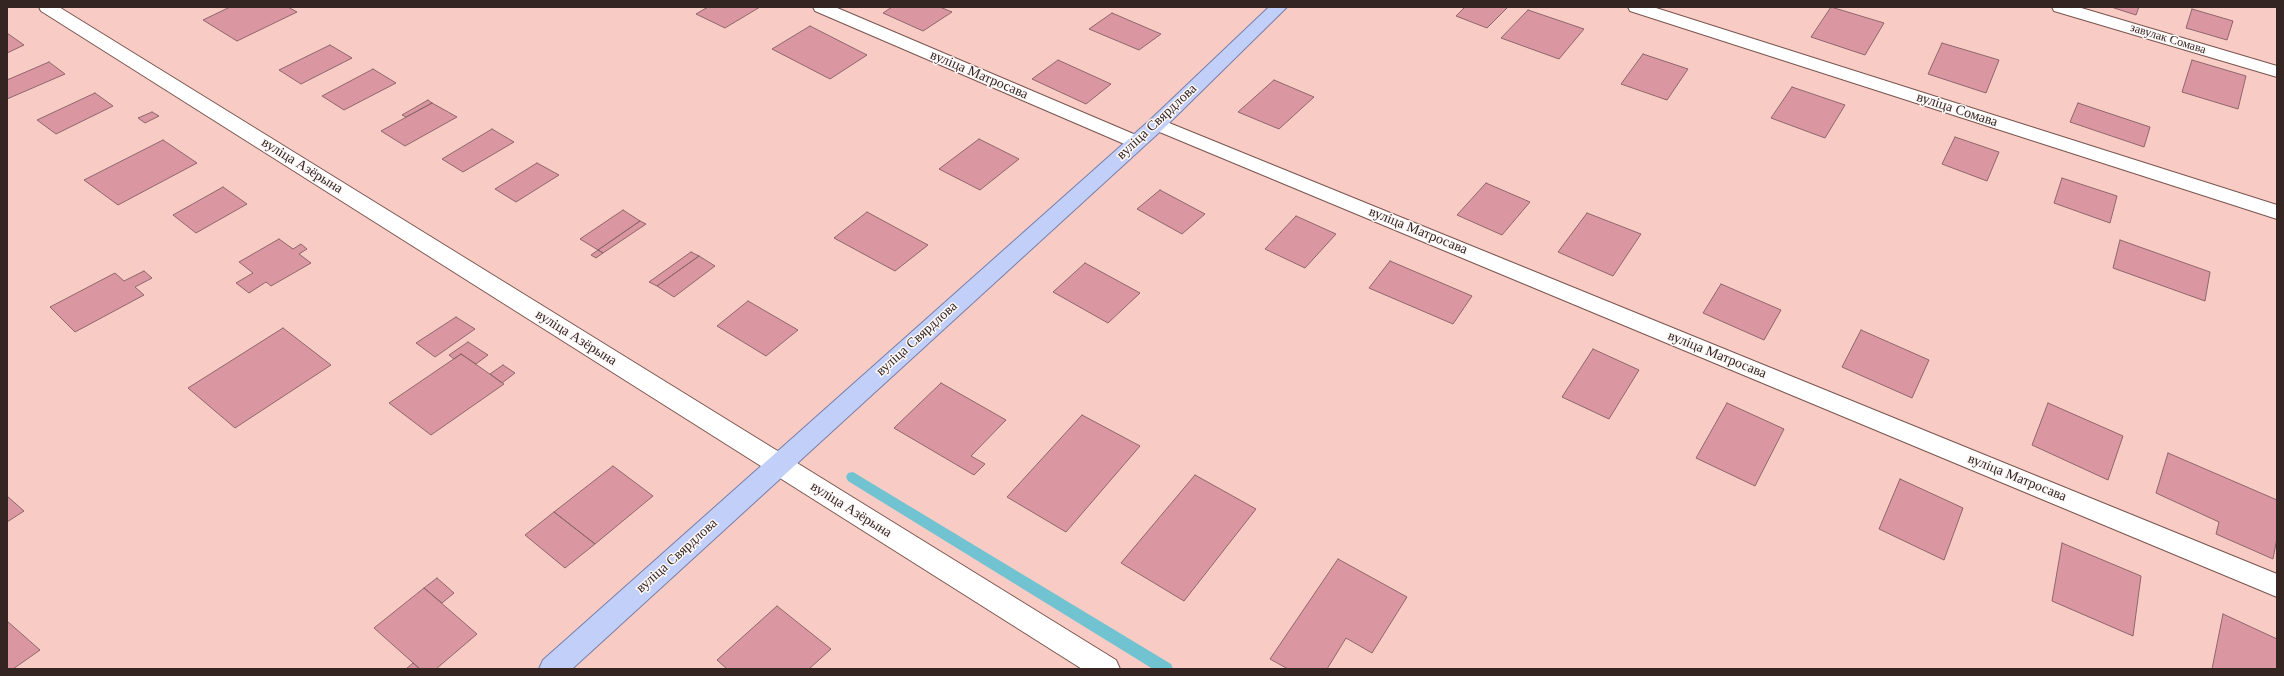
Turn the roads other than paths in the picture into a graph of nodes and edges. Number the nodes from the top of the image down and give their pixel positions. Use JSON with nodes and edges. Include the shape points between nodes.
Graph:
{"nodes":[{"id":1,"x":47,"y":7,"type":"edge"},
{"id":2,"x":821,"y":7,"type":"edge"},
{"id":3,"x":1279,"y":7,"type":"edge"},
{"id":4,"x":1636,"y":7,"type":"edge"},
{"id":5,"x":2060,"y":7,"type":"edge"},
{"id":6,"x":2277,"y":72,"type":"edge"},
{"id":7,"x":1157,"y":124,"type":"junction"},
{"id":8,"x":1136,"y":142,"type":"junction"},
{"id":9,"x":2277,"y":212,"type":"edge"},
{"id":10,"x":778,"y":464,"type":"junction"},
{"id":11,"x":2277,"y":586,"type":"edge"},
{"id":12,"x":553,"y":669,"type":"edge"},
{"id":13,"x":1106,"y":669,"type":"edge"}],
"edges":[{"from":1,"to":10,"type":"street","name":"вуліца Азёрына"},
{"from":2,"to":8,"type":"street","name":"вуліца Матросава"},
{"from":3,"to":7,"type":"main road","name":"вуліца Свярдлова"},
{"from":4,"to":9,"type":"street","name":"вуліца Сомава"},
{"from":5,"to":6,"type":"street","name":"завулак Сомава"},
{"from":7,"to":8,"type":"main road","name":"вуліца Свярдлова"},
{"from":7,"to":11,"type":"street","name":"вуліца Матросава"},
{"from":8,"to":10,"type":"main road","name":"вуліца Свярдлова"},
{"from":10,"to":12,"type":"main road","name":"вуліца Свярдлова"},
{"from":10,"to":13,"type":"street","name":"вуліца Азёрына"}]}
